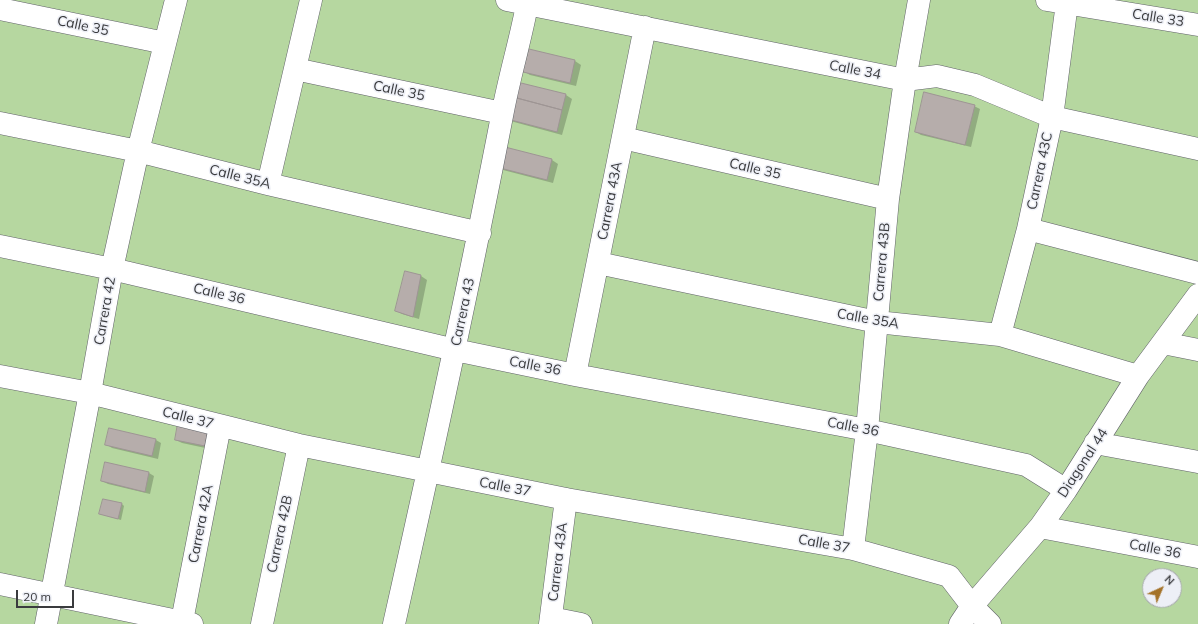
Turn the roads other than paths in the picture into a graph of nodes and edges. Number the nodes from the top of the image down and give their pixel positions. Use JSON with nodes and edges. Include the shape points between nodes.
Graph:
{"nodes":[{"id":1,"x":176,"y":0,"type":"edge"},
{"id":2,"x":311,"y":0,"type":"edge"},
{"id":3,"x":919,"y":0,"type":"edge"},
{"id":4,"x":520,"y":1,"type":"edge"},
{"id":5,"x":1057,"y":2,"type":"edge"},
{"id":6,"x":0,"y":9,"type":"edge"},
{"id":7,"x":1198,"y":25,"type":"edge"},
{"id":8,"x":644,"y":27,"type":"junction"},
{"id":9,"x":165,"y":43,"type":"junction"},
{"id":10,"x":295,"y":69,"type":"junction"},
{"id":11,"x":905,"y":80,"type":"junction"},
{"id":12,"x":502,"y":113,"type":"junction"},
{"id":13,"x":1052,"y":117,"type":"junction"},
{"id":14,"x":0,"y":123,"type":"edge"},
{"id":15,"x":623,"y":138,"type":"junction"},
{"id":16,"x":1198,"y":149,"type":"edge"},
{"id":17,"x":138,"y":152,"type":"junction"},
{"id":18,"x":268,"y":184,"type":"junction"},
{"id":19,"x":888,"y":199,"type":"junction"},
{"id":20,"x":1028,"y":229,"type":"junction"},
{"id":21,"x":480,"y":233,"type":"junction"},
{"id":22,"x":0,"y":246,"type":"edge"},
{"id":23,"x":598,"y":263,"type":"junction"},
{"id":24,"x":112,"y":269,"type":"junction"},
{"id":25,"x":1198,"y":273,"type":"edge"},
{"id":26,"x":1198,"y":295,"type":"edge"},
{"id":27,"x":877,"y":322,"type":"junction"},
{"id":28,"x":1000,"y":335,"type":"junction"},
{"id":29,"x":1163,"y":342,"type":"junction"},
{"id":30,"x":455,"y":350,"type":"junction"},
{"id":31,"x":1198,"y":350,"type":"edge"},
{"id":32,"x":575,"y":375,"type":"junction"},
{"id":33,"x":0,"y":376,"type":"edge"},
{"id":34,"x":1138,"y":376,"type":"junction"},
{"id":35,"x":90,"y":393,"type":"junction"},
{"id":36,"x":220,"y":426,"type":"junction"},
{"id":37,"x":867,"y":430,"type":"junction"},
{"id":38,"x":1095,"y":443,"type":"junction"},
{"id":39,"x":299,"y":445,"type":"junction"},
{"id":40,"x":1198,"y":462,"type":"edge"},
{"id":41,"x":428,"y":471,"type":"junction"},
{"id":42,"x":1066,"y":490,"type":"junction"},
{"id":43,"x":566,"y":499,"type":"junction"},
{"id":44,"x":1040,"y":528,"type":"junction"},
{"id":45,"x":853,"y":549,"type":"junction"},
{"id":46,"x":1198,"y":557,"type":"edge"},
{"id":47,"x":0,"y":584,"type":"edge"},
{"id":48,"x":53,"y":594,"type":"junction"},
{"id":49,"x":972,"y":606,"type":"junction"},
{"id":50,"x":550,"y":621,"type":"edge"},
{"id":51,"x":187,"y":623,"type":"edge"},
{"id":52,"x":46,"y":624,"type":"edge"},
{"id":53,"x":262,"y":624,"type":"edge"},
{"id":54,"x":394,"y":624,"type":"edge"},
{"id":55,"x":581,"y":624,"type":"edge"},
{"id":56,"x":960,"y":624,"type":"edge"},
{"id":57,"x":990,"y":624,"type":"edge"}],
"edges":[{"from":1,"to":9,"type":"street","name":"Carrera 42"},
{"from":2,"to":10,"type":"street"},
{"from":3,"to":11,"type":"street","name":"Carrera 43B"},
{"from":4,"to":8,"type":"street","name":"Calle 34"},
{"from":4,"to":12,"type":"street","name":"Carrera 43"},
{"from":5,"to":7,"type":"street","name":"Calle 33"},
{"from":5,"to":13,"type":"street","name":"Carrera 43C"},
{"from":6,"to":9,"type":"street","name":"Calle 35"},
{"from":8,"to":11,"type":"street","name":"Calle 34"},
{"from":8,"to":15,"type":"street","name":"Carrera 43A"},
{"from":9,"to":17,"type":"street","name":"Carrera 42"},
{"from":10,"to":12,"type":"street","name":"Calle 35"},
{"from":10,"to":18,"type":"street"},
{"from":11,"to":13,"type":"street","name":"Calle 34","via":[[937,76],[975,85]]},
{"from":11,"to":19,"type":"street","name":"Carrera 43B"},
{"from":12,"to":21,"type":"street","name":"Carrera 43"},
{"from":13,"to":16,"type":"street","name":"Calle 34"},
{"from":13,"to":20,"type":"street","name":"Carrera 43C"},
{"from":14,"to":17,"type":"street","name":"Calle 35A"},
{"from":15,"to":19,"type":"street","name":"Calle 35"},
{"from":15,"to":23,"type":"street","name":"Carrera 43A"},
{"from":17,"to":18,"type":"street","name":"Calle 35A"},
{"from":17,"to":24,"type":"street","name":"Carrera 42"},
{"from":18,"to":21,"type":"street","name":"Calle 35A"},
{"from":19,"to":27,"type":"street","name":"Carrera 43B"},
{"from":20,"to":25,"type":"street"},
{"from":20,"to":28,"type":"street","name":"Carrera 43C"},
{"from":21,"to":30,"type":"street","name":"Carrera 43"},
{"from":22,"to":24,"type":"street","name":"Calle 36"},
{"from":23,"to":27,"type":"street","name":"Calle 35A"},
{"from":23,"to":32,"type":"street","name":"Carrera 43A"},
{"from":24,"to":30,"type":"street","name":"Calle 36"},
{"from":24,"to":35,"type":"street","name":"Carrera 42"},
{"from":26,"to":29,"type":"street","name":"Diagonal 44"},
{"from":27,"to":28,"type":"street","name":"Calle 35A"},
{"from":27,"to":37,"type":"street","name":"Carrera 43B"},
{"from":28,"to":34,"type":"street","name":"Calle 35A"},
{"from":29,"to":31,"type":"street"},
{"from":29,"to":34,"type":"street","name":"Diagonal 44"},
{"from":30,"to":32,"type":"street","name":"Calle 36"},
{"from":30,"to":41,"type":"street","name":"Carrera 43"},
{"from":32,"to":37,"type":"street","name":"Calle 36"},
{"from":33,"to":35,"type":"street","name":"Calle 37"},
{"from":34,"to":38,"type":"street","name":"Diagonal 44"},
{"from":35,"to":36,"type":"street","name":"Calle 37"},
{"from":35,"to":48,"type":"street","name":"Carrera 42"},
{"from":36,"to":39,"type":"street","name":"Calle 37"},
{"from":36,"to":51,"type":"street","name":"Carrera 42A"},
{"from":37,"to":42,"type":"street","name":"Calle 36","via":[[1026,465]]},
{"from":37,"to":45,"type":"street","name":"Carrera 43B"},
{"from":38,"to":40,"type":"street"},
{"from":38,"to":42,"type":"street","name":"Diagonal 44"},
{"from":39,"to":41,"type":"street","name":"Calle 37"},
{"from":39,"to":53,"type":"street","name":"Carrera 42B"},
{"from":41,"to":43,"type":"street","name":"Calle 37"},
{"from":41,"to":54,"type":"street","name":"Carrera 43"},
{"from":42,"to":44,"type":"street","name":"Diagonal 44"},
{"from":43,"to":45,"type":"street","name":"Calle 37"},
{"from":43,"to":50,"type":"street","name":"Carrera 43A"},
{"from":44,"to":46,"type":"street","name":"Calle 36"},
{"from":44,"to":49,"type":"street","name":"Diagonal 44"},
{"from":45,"to":49,"type":"street","name":"Calle 37","via":[[949,576]]},
{"from":47,"to":48,"type":"street"},
{"from":48,"to":51,"type":"street"},
{"from":48,"to":52,"type":"street","name":"Carrera 42"},
{"from":49,"to":56,"type":"street","name":"Diagonal 44"},
{"from":49,"to":57,"type":"street","name":"Calle 37"},
{"from":50,"to":55,"type":"street"}]}
